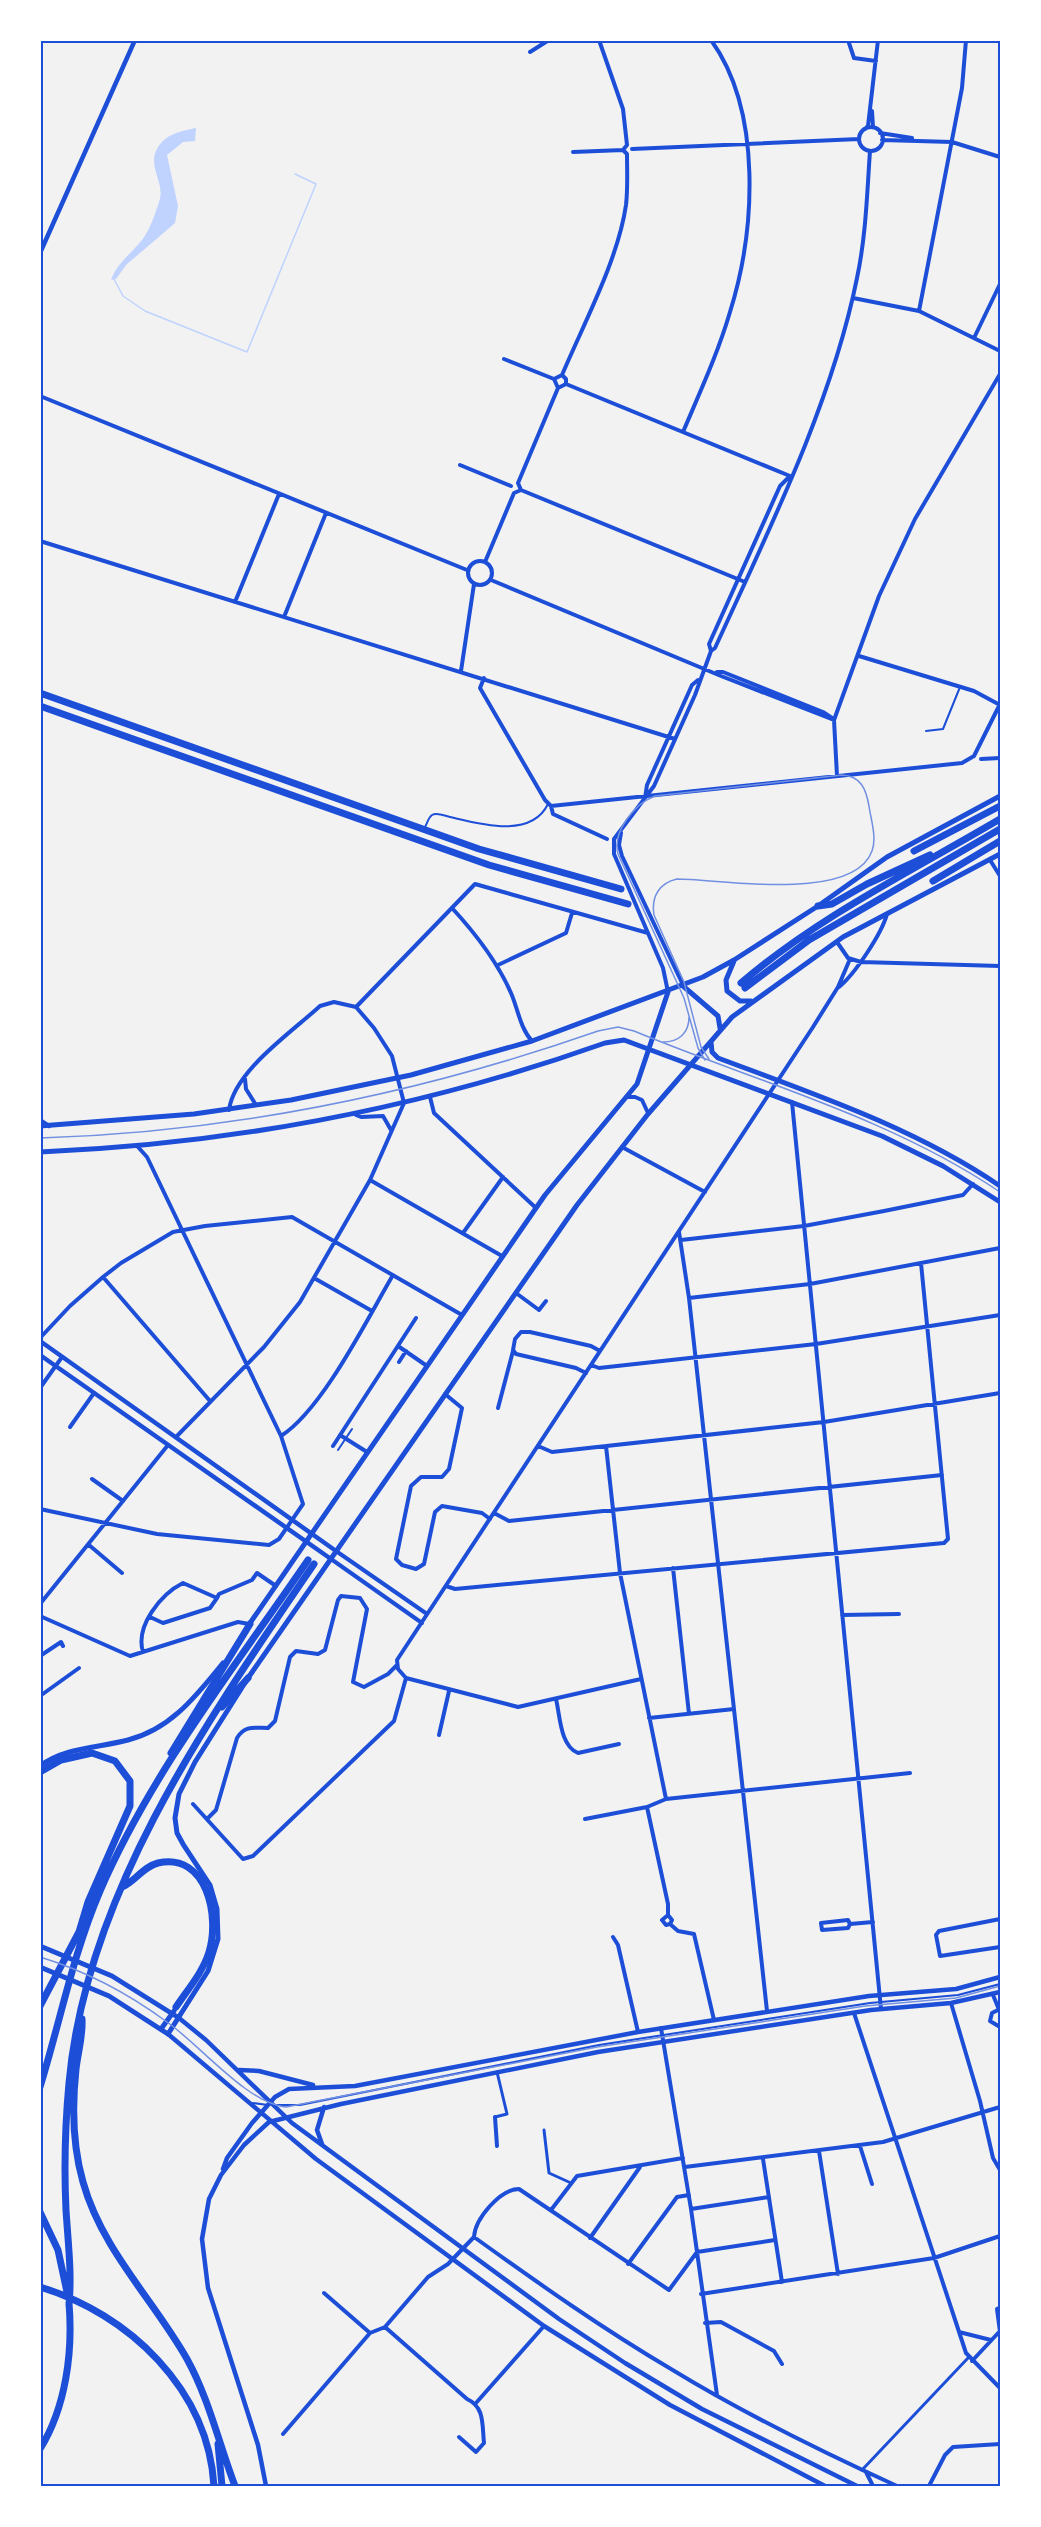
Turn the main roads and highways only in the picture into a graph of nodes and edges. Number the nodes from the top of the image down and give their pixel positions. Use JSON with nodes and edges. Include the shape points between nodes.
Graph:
{"nodes":[{"id":1,"x":40,"y":693,"type":"edge"},
{"id":2,"x":40,"y":706,"type":"edge"},
{"id":3,"x":1000,"y":796,"type":"edge"},
{"id":4,"x":1000,"y":806,"type":"edge"},
{"id":5,"x":1000,"y":819,"type":"edge"},
{"id":6,"x":1000,"y":830,"type":"edge"},
{"id":7,"x":1000,"y":841,"type":"edge"},
{"id":8,"x":947,"y":849,"type":"junction"},
{"id":9,"x":914,"y":851,"type":"dead end"},
{"id":10,"x":1000,"y":854,"type":"edge"},
{"id":11,"x":933,"y":881,"type":"dead end"},
{"id":12,"x":621,"y":890,"type":"dead end"},
{"id":13,"x":628,"y":904,"type":"dead end"},
{"id":14,"x":818,"y":906,"type":"junction"},
{"id":15,"x":734,"y":960,"type":"junction"},
{"id":16,"x":683,"y":986,"type":"junction"},
{"id":17,"x":668,"y":992,"type":"junction"},
{"id":18,"x":753,"y":1001,"type":"junction"},
{"id":19,"x":720,"y":1029,"type":"junction"},
{"id":20,"x":711,"y":1040,"type":"junction"},
{"id":21,"x":650,"y":1048,"type":"junction"},
{"id":22,"x":691,"y":1063,"type":"junction"},
{"id":23,"x":40,"y":1126,"type":"edge"},
{"id":24,"x":40,"y":1152,"type":"edge"},
{"id":25,"x":1000,"y":1186,"type":"edge"},
{"id":26,"x":1000,"y":1202,"type":"edge"},
{"id":27,"x":250,"y":1624,"type":"junction"},
{"id":28,"x":249,"y":1678,"type":"junction"},
{"id":29,"x":202,"y":1733,"type":"junction"},
{"id":30,"x":40,"y":1766,"type":"edge"},
{"id":31,"x":40,"y":1772,"type":"edge"},
{"id":32,"x":159,"y":1777,"type":"junction"},
{"id":33,"x":124,"y":1886,"type":"junction"},
{"id":34,"x":99,"y":1893,"type":"junction"},
{"id":35,"x":79,"y":1932,"type":"junction"},
{"id":36,"x":40,"y":1946,"type":"edge"},
{"id":37,"x":42,"y":1967,"type":"edge"},
{"id":38,"x":40,"y":2006,"type":"edge"},
{"id":39,"x":82,"y":2008,"type":"junction"},
{"id":40,"x":174,"y":2010,"type":"junction"},
{"id":41,"x":179,"y":2018,"type":"junction"},
{"id":42,"x":161,"y":2029,"type":"junction"},
{"id":43,"x":40,"y":2087,"type":"edge"},
{"id":44,"x":40,"y":2212,"type":"edge"},
{"id":45,"x":43,"y":2288,"type":"edge"},
{"id":46,"x":69,"y":2305,"type":"junction"},
{"id":47,"x":209,"y":2409,"type":"junction"},
{"id":48,"x":42,"y":2447,"type":"edge"},
{"id":49,"x":234,"y":2484,"type":"edge"},
{"id":50,"x":214,"y":2487,"type":"edge"},
{"id":51,"x":222,"y":2487,"type":"edge"}],
"edges":[{"from":1,"to":12,"type":"highway","via":[[478,849]]},
{"from":2,"to":13,"type":"highway","via":[[478,861]]},
{"from":3,"to":14,"type":"main road","via":[[888,857]]},
{"from":4,"to":9,"type":"highway"},
{"from":5,"to":8,"type":"highway"},
{"from":6,"to":8,"type":"highway","via":[[809,940],[743,985],[773,955],[807,932]]},
{"from":7,"to":11,"type":"highway"},
{"from":8,"to":14,"type":"highway","via":[[832,904]]},
{"from":10,"to":18,"type":"main road","via":[[837,941]]},
{"from":14,"to":15,"type":"main road"},
{"from":15,"to":16,"type":"main road"},
{"from":15,"to":18,"type":"main road","via":[[726,980],[727,991],[740,1001]]},
{"from":16,"to":17,"type":"main road"},
{"from":16,"to":19,"type":"main road","via":[[718,1016]]},
{"from":17,"to":21,"type":"main road"},
{"from":17,"to":23,"type":"main road","via":[[532,1041],[398,1078],[229,1110]]},
{"from":18,"to":19,"type":"main road"},
{"from":19,"to":20,"type":"main road"},
{"from":20,"to":22,"type":"main road"},
{"from":20,"to":25,"type":"main road","via":[[712,1052],[718,1058],[927,1143]]},
{"from":21,"to":22,"type":"main road"},
{"from":21,"to":24,"type":"main road","via":[[630,1041],[612,1041],[430,1097],[242,1134],[138,1147]]},
{"from":21,"to":27,"type":"main road","via":[[642,1076],[536,1208]]},
{"from":22,"to":26,"type":"main road","via":[[893,1140]]},
{"from":22,"to":28,"type":"main road","via":[[621,1147],[516,1293]]},
{"from":27,"to":30,"type":"main road","via":[[197,1695],[166,1724],[130,1740],[66,1752]]},
{"from":27,"to":32,"type":"highway"},
{"from":28,"to":29,"type":"highway"},
{"from":28,"to":41,"type":"main road","via":[[195,1762],[176,1806],[177,1833],[210,1885],[219,1929],[212,1964]]},
{"from":29,"to":32,"type":"highway","via":[[311,1562]]},
{"from":29,"to":33,"type":"highway","via":[[150,1825]]},
{"from":31,"to":35,"type":"highway","via":[[61,1760],[92,1753],[115,1761],[130,1781],[130,1806]]},
{"from":32,"to":34,"type":"highway"},
{"from":33,"to":39,"type":"highway","via":[[96,1954]]},
{"from":33,"to":40,"type":"highway","via":[[147,1868],[169,1862],[189,1868],[204,1884],[213,1918],[210,1950]]},
{"from":34,"to":35,"type":"highway"},
{"from":34,"to":43,"type":"highway"},
{"from":35,"to":38,"type":"highway"},
{"from":36,"to":40,"type":"main road","via":[[112,1976]]},
{"from":37,"to":42,"type":"main road","via":[[109,1996]]},
{"from":39,"to":46,"type":"highway","via":[[69,2083],[65,2144]]},
{"from":39,"to":47,"type":"highway","via":[[74,2097],[83,2182],[104,2235],[186,2357]]},
{"from":40,"to":41,"type":"main road"},
{"from":40,"to":42,"type":"main road"},
{"from":41,"to":42,"type":"main road","via":[[168,2034]]},
{"from":44,"to":46,"type":"highway","via":[[58,2250]]},
{"from":45,"to":50,"type":"highway","via":[[95,2309],[132,2335],[170,2374],[198,2422]]},
{"from":46,"to":48,"type":"highway","via":[[65,2380]]},
{"from":47,"to":49,"type":"highway"},
{"from":47,"to":51,"type":"highway"}]}
